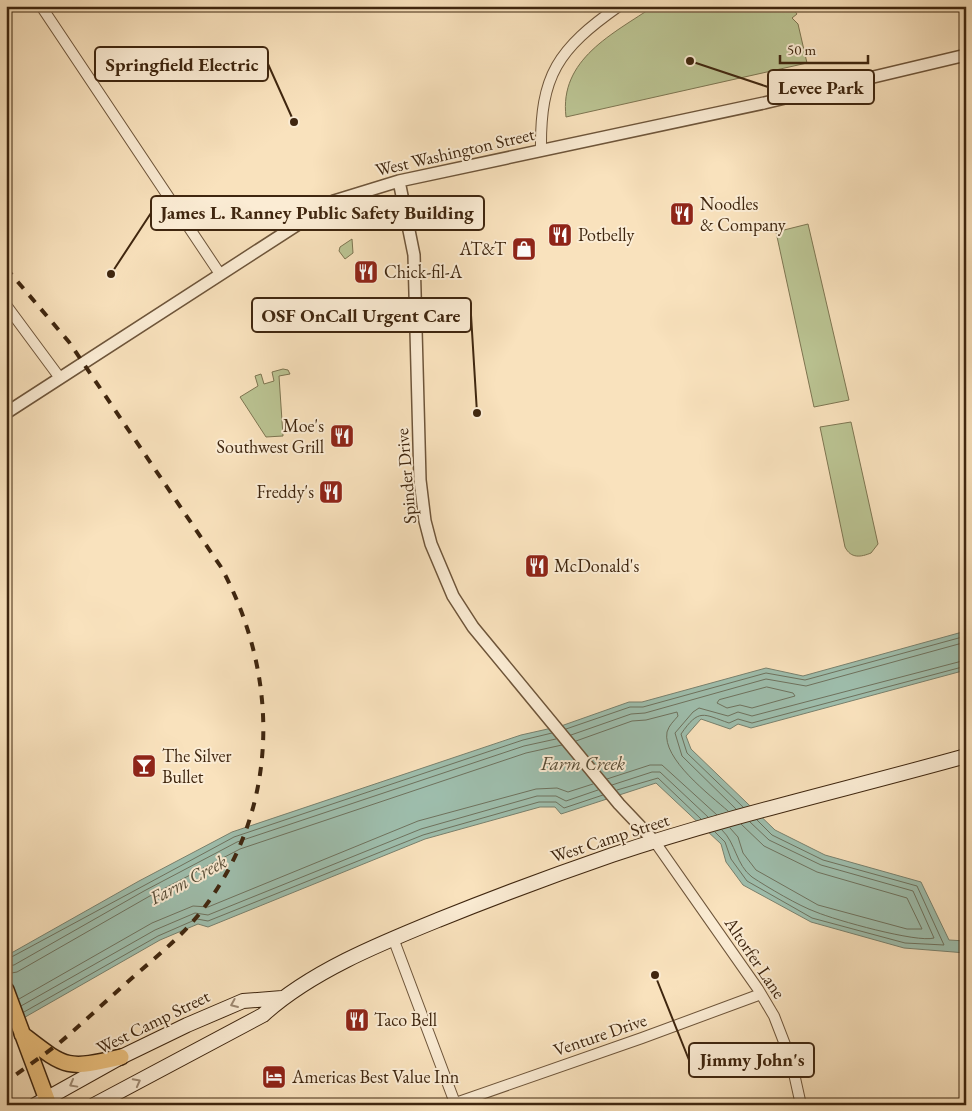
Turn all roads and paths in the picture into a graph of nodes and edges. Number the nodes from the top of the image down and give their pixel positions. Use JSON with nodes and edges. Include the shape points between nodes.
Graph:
{"nodes":[{"id":1,"x":40,"y":6,"type":"edge"},
{"id":2,"x":619,"y":6,"type":"edge"},
{"id":3,"x":966,"y":54,"type":"edge"},
{"id":4,"x":541,"y":150,"type":"junction"},
{"id":5,"x":400,"y":181,"type":"junction"},
{"id":6,"x":220,"y":274,"type":"junction"},
{"id":7,"x":6,"y":305,"type":"edge"},
{"id":8,"x":60,"y":378,"type":"junction"},
{"id":9,"x":6,"y":413,"type":"edge"},
{"id":10,"x":966,"y":756,"type":"edge"},
{"id":11,"x":655,"y":842,"type":"junction"},
{"id":12,"x":393,"y":938,"type":"junction"},
{"id":13,"x":6,"y":990,"type":"edge"},
{"id":14,"x":761,"y":994,"type":"junction"},
{"id":15,"x":282,"y":998,"type":"junction"},
{"id":16,"x":22,"y":1034,"type":"junction"},
{"id":17,"x":121,"y":1057,"type":"junction"},
{"id":18,"x":43,"y":1103,"type":"edge"},
{"id":19,"x":452,"y":1104,"type":"edge"},
{"id":20,"x":94,"y":1105,"type":"edge"},
{"id":21,"x":801,"y":1105,"type":"edge"}],
"edges":[{"from":1,"to":6,"type":"street"},
{"from":2,"to":4,"type":"street","via":[[580,35],[551,74],[543,100]]},
{"from":3,"to":4,"type":"street","name":"West Washington Street","via":[[764,103]]},
{"from":4,"to":5,"type":"street","name":"West Washington Street"},
{"from":5,"to":6,"type":"street","name":"West Washington Street","via":[[334,202]]},
{"from":5,"to":11,"type":"street","name":"Spinder Drive","via":[[414,255],[420,480],[431,544],[453,596],[473,626],[619,804]]},
{"from":6,"to":8,"type":"street","name":"West Washington Street"},
{"from":7,"to":8,"type":"street"},
{"from":8,"to":9,"type":"street","name":"West Washington Street"},
{"from":10,"to":11,"type":"main road","name":"West Camp Street"},
{"from":11,"to":12,"type":"main road","name":"West Camp Street","via":[[469,907]]},
{"from":11,"to":14,"type":"street","name":"Altorfer Lane"},
{"from":12,"to":15,"type":"main road","name":"West Camp Street"},
{"from":12,"to":19,"type":"street"},
{"from":13,"to":16,"type":"main road"},
{"from":14,"to":19,"type":"street","name":"Venture Drive"},
{"from":14,"to":21,"type":"street","name":"Altorfer Lane","via":[[774,1016],[791,1060]]},
{"from":15,"to":17,"type":"main road","name":"West Camp Street","one_way":true,"via":[[243,1001]]},
{"from":20,"to":15,"type":"main road","name":"West Camp Street","one_way":true,"via":[[263,1015]]},
{"from":16,"to":17,"type":"main road","via":[[67,1064],[89,1065]]},
{"from":16,"to":18,"type":"main road"},
{"from":17,"to":18,"type":"main road","name":"West Camp Street","one_way":true}]}
